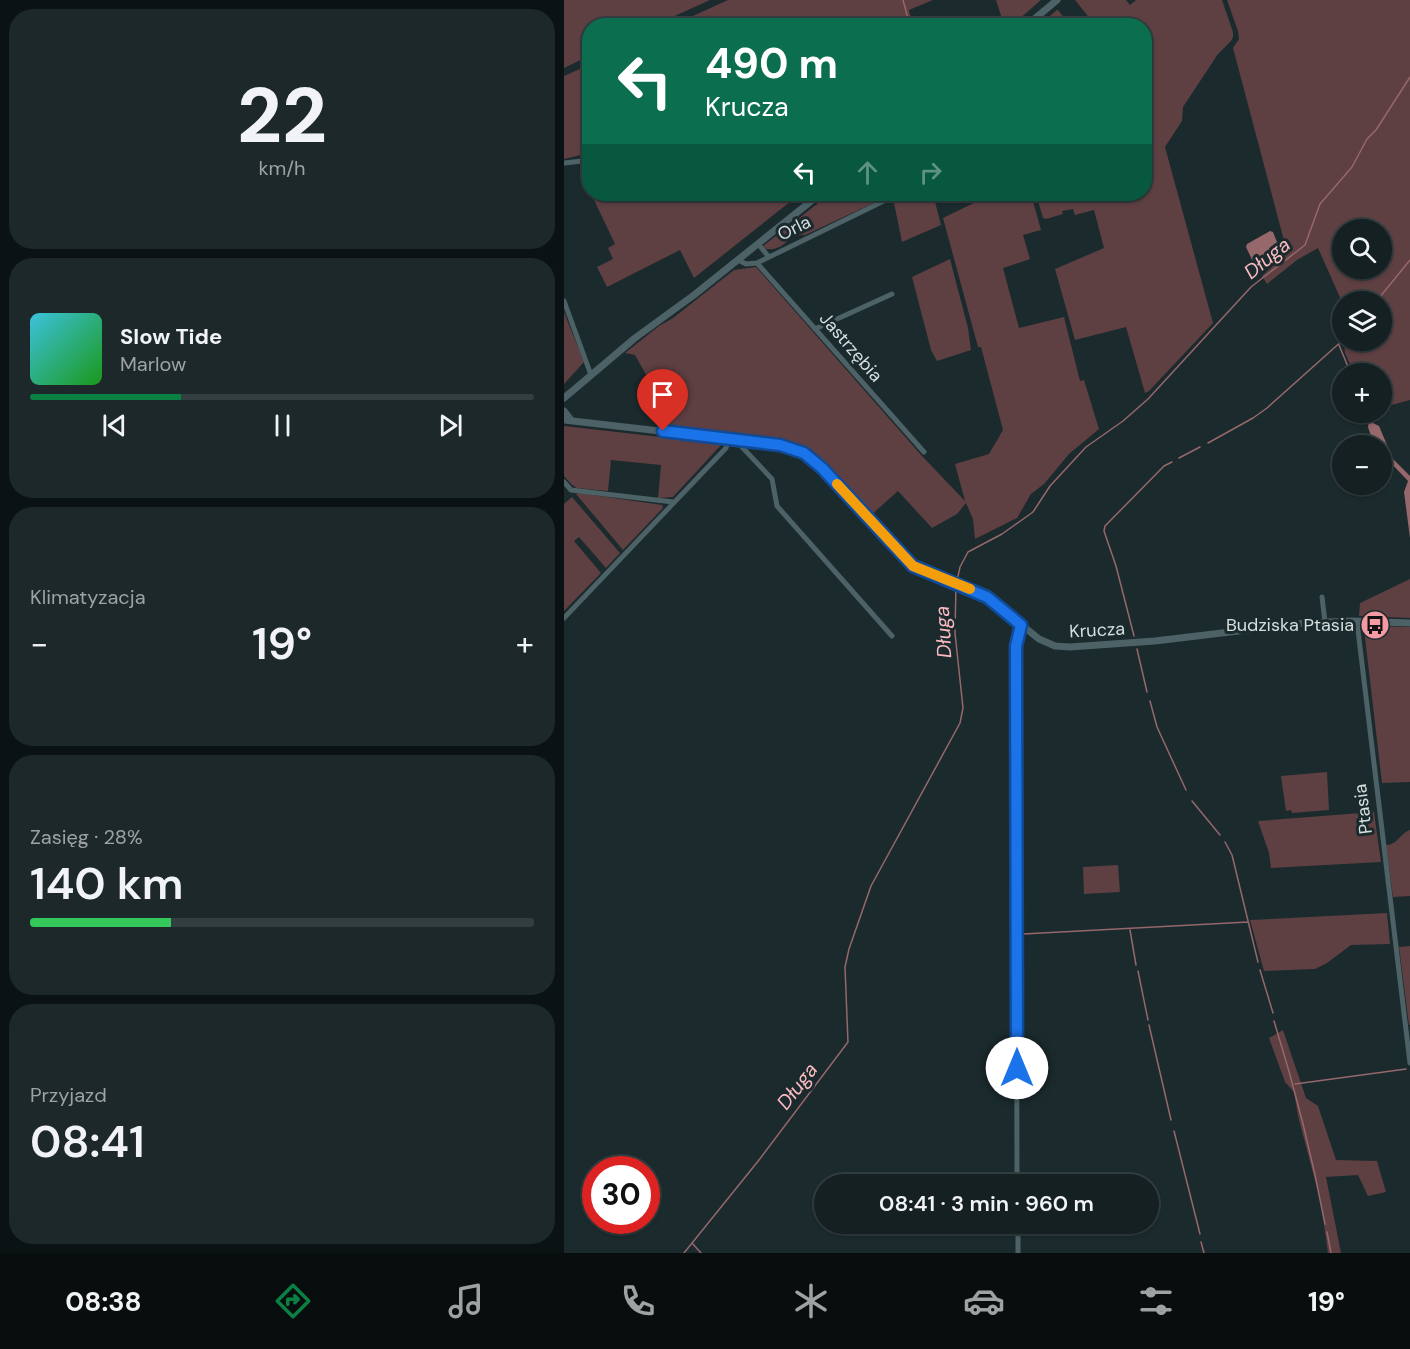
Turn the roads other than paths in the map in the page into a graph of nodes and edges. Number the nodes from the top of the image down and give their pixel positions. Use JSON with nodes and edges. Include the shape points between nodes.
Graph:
{"nodes":[{"id":1,"x":1058,"y":0,"type":"edge"},
{"id":2,"x":1036,"y":18,"type":"edge"},
{"id":3,"x":582,"y":161,"type":"edge"},
{"id":4,"x":564,"y":163,"type":"edge"},
{"id":5,"x":811,"y":201,"type":"edge"},
{"id":6,"x":884,"y":201,"type":"edge"},
{"id":7,"x":758,"y":244,"type":"junction"},
{"id":8,"x":768,"y":257,"type":"junction"},
{"id":9,"x":738,"y":260,"type":"junction"},
{"id":10,"x":757,"y":263,"type":"junction"},
{"id":11,"x":892,"y":294,"type":"dead end"},
{"id":12,"x":564,"y":301,"type":"edge"},
{"id":13,"x":815,"y":329,"type":"junction"},
{"id":14,"x":591,"y":375,"type":"junction"},
{"id":15,"x":564,"y":398,"type":"edge"},
{"id":16,"x":564,"y":411,"type":"edge"},
{"id":17,"x":568,"y":420,"type":"edge"},
{"id":18,"x":729,"y":439,"type":"junction"},
{"id":19,"x":740,"y":440,"type":"junction"},
{"id":20,"x":924,"y":452,"type":"dead end"},
{"id":21,"x":564,"y":482,"type":"edge"},
{"id":22,"x":673,"y":502,"type":"junction"},
{"id":23,"x":1322,"y":597,"type":"dead end"},
{"id":24,"x":564,"y":618,"type":"edge"},
{"id":25,"x":1357,"y":621,"type":"junction"},
{"id":26,"x":1325,"y":622,"type":"junction"},
{"id":27,"x":1410,"y":623,"type":"edge"},
{"id":28,"x":1021,"y":625,"type":"junction"},
{"id":29,"x":892,"y":636,"type":"dead end"},
{"id":30,"x":1410,"y":1063,"type":"edge"},
{"id":31,"x":1017,"y":1174,"type":"edge"},
{"id":32,"x":1018,"y":1234,"type":"edge"},
{"id":33,"x":1018,"y":1253,"type":"edge"}],
"edges":[{"from":1,"to":2,"type":"street"},
{"from":3,"to":4,"type":"street"},
{"from":5,"to":7,"type":"street"},
{"from":6,"to":8,"type":"street","name":"Orla"},
{"from":7,"to":8,"type":"street","name":"Orla"},
{"from":7,"to":9,"type":"street"},
{"from":8,"to":10,"type":"street","name":"Orla"},
{"from":9,"to":10,"type":"street"},
{"from":9,"to":14,"type":"street"},
{"from":10,"to":13,"type":"street","name":"Jastrzębia"},
{"from":11,"to":13,"type":"street"},
{"from":12,"to":14,"type":"street"},
{"from":13,"to":20,"type":"street","name":"Jastrzębia"},
{"from":14,"to":15,"type":"street"},
{"from":16,"to":17,"type":"street","name":"Krucza"},
{"from":17,"to":18,"type":"street","name":"Krucza"},
{"from":18,"to":19,"type":"street","name":"Krucza"},
{"from":18,"to":22,"type":"street","via":[[726,448]]},
{"from":19,"to":28,"type":"street","name":"Krucza","via":[[780,445],[804,453],[904,559],[919,570],[987,597]]},
{"from":19,"to":29,"type":"street","via":[[772,479],[777,506]]},
{"from":21,"to":22,"type":"street","via":[[571,490]]},
{"from":22,"to":24,"type":"street"},
{"from":23,"to":26,"type":"street"},
{"from":25,"to":26,"type":"street","name":"Krucza"},
{"from":25,"to":27,"type":"street","name":"Krucza"},
{"from":25,"to":30,"type":"street","name":"Ptasia"},
{"from":26,"to":28,"type":"street","name":"Krucza","via":[[1070,647],[1050,644]]},
{"from":28,"to":31,"type":"street","via":[[1016,646]]},
{"from":32,"to":33,"type":"street"}]}
